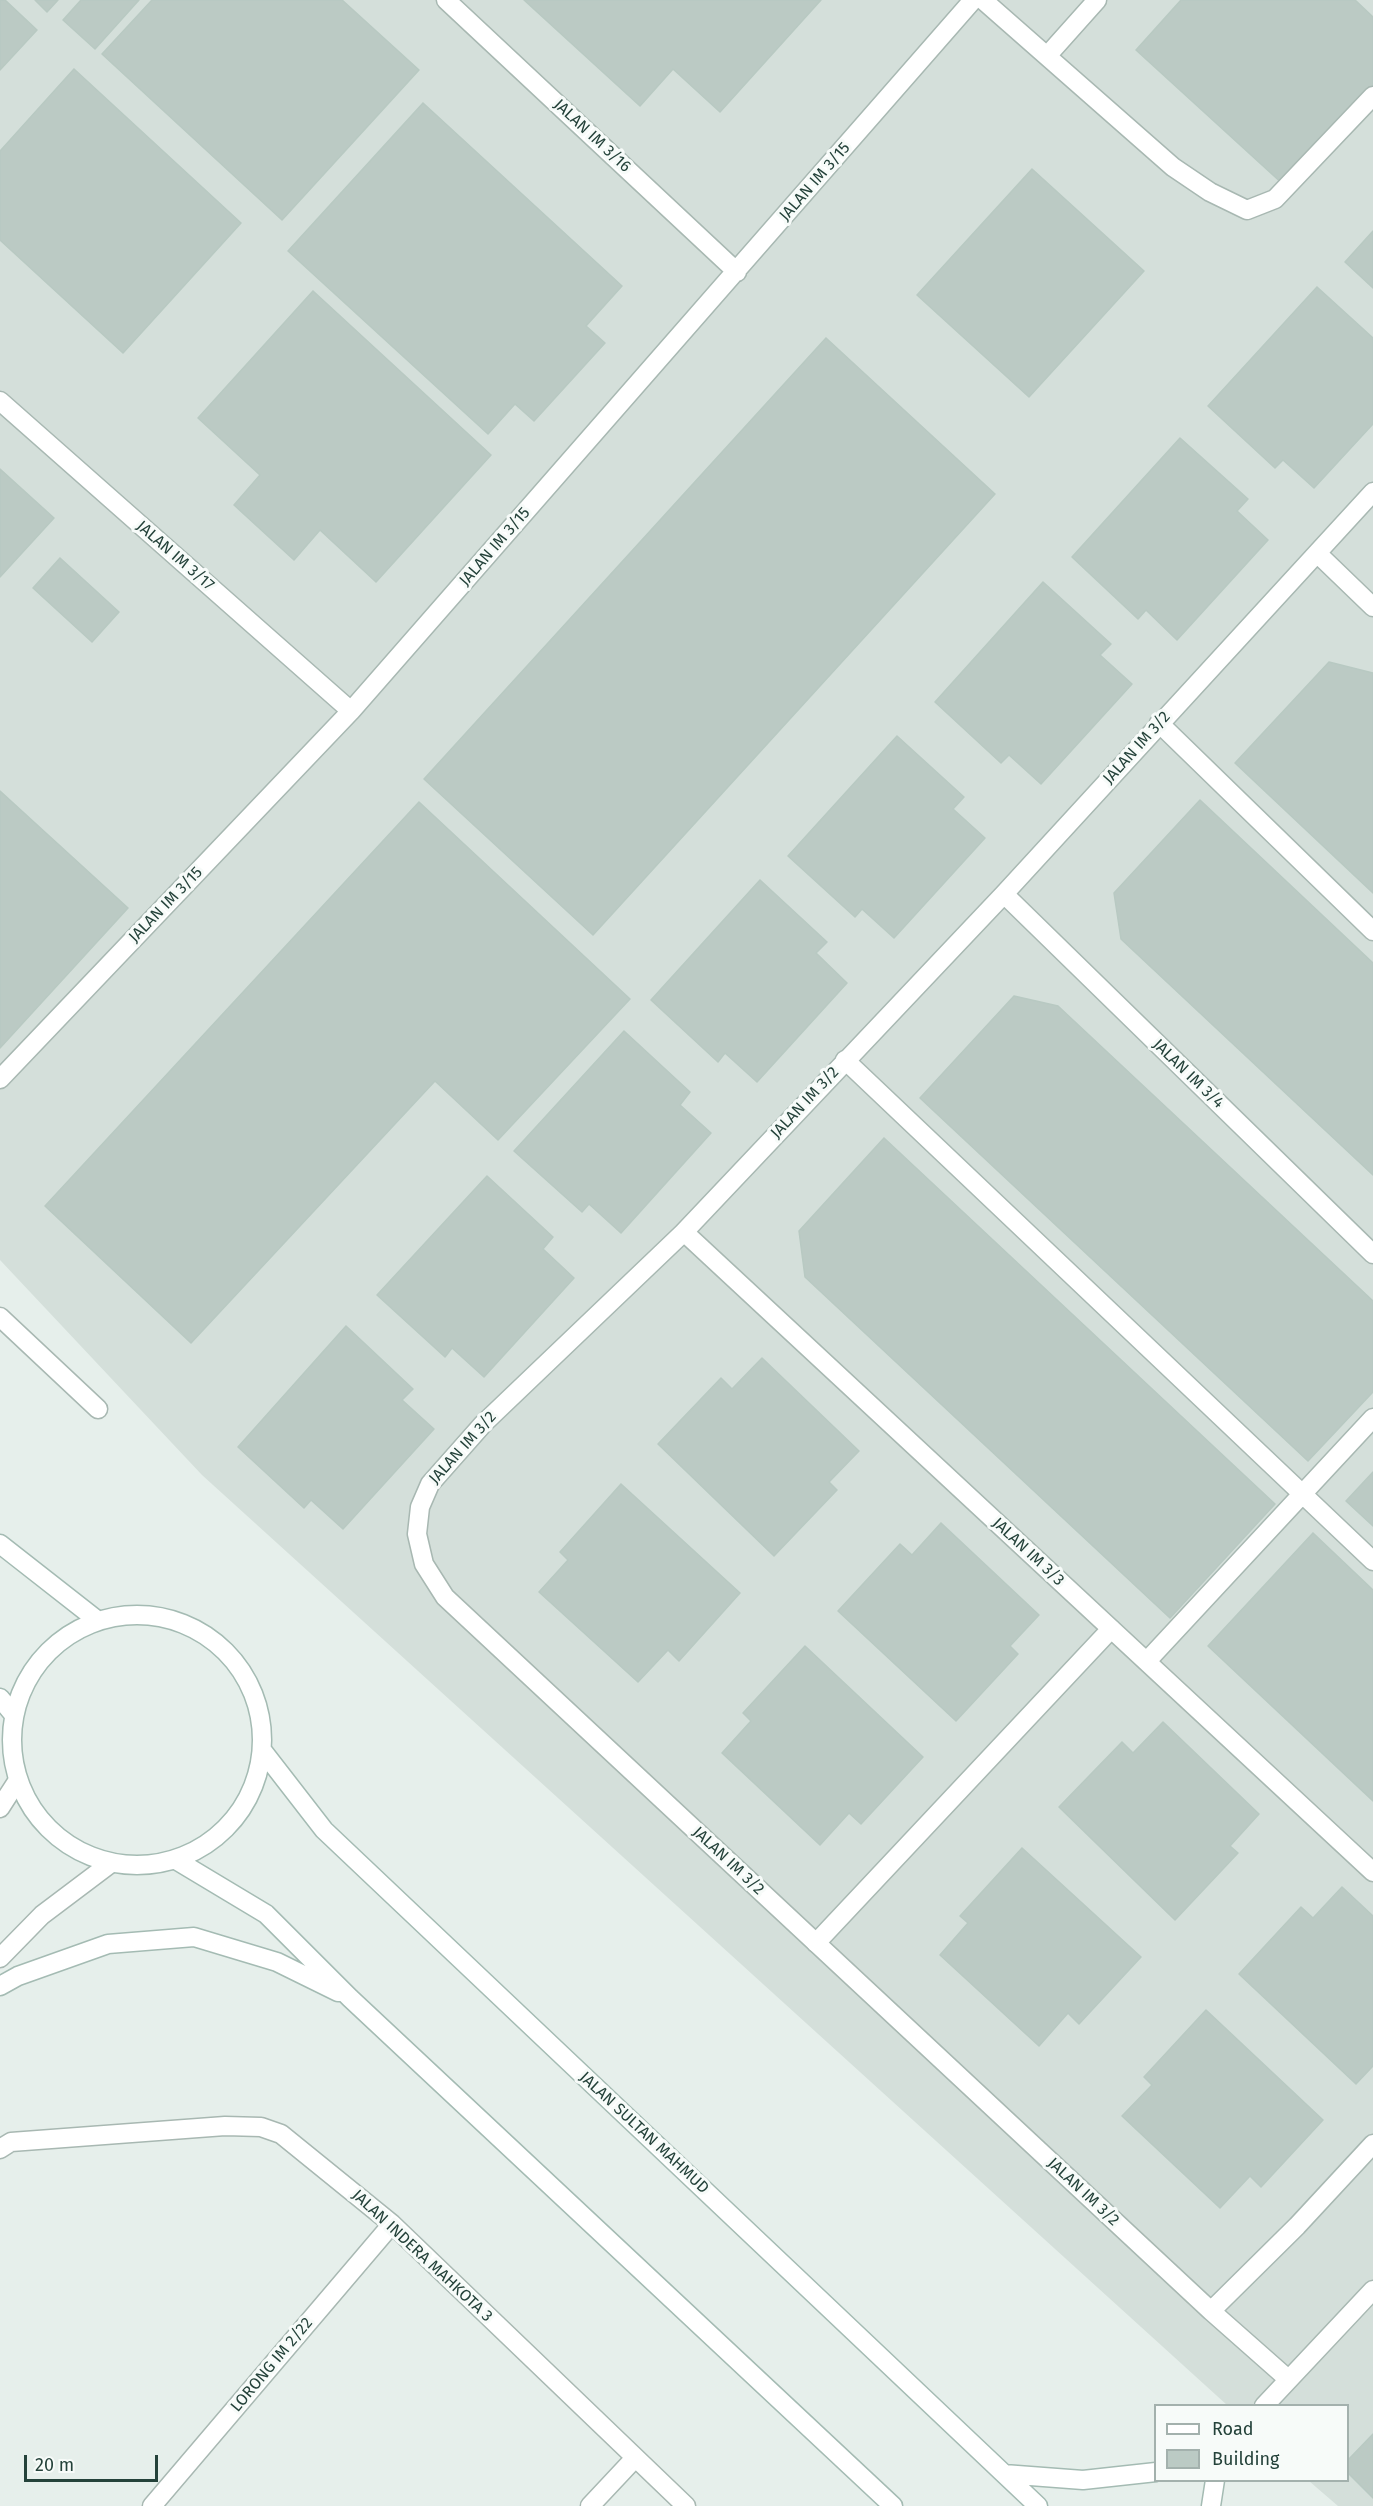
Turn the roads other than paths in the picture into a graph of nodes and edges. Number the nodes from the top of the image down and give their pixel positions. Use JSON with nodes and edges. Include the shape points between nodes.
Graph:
{"nodes":[{"id":1,"x":446,"y":0,"type":"edge"},
{"id":2,"x":973,"y":0,"type":"edge"},
{"id":3,"x":983,"y":0,"type":"edge"},
{"id":4,"x":1097,"y":0,"type":"edge"},
{"id":5,"x":1047,"y":56,"type":"junction"},
{"id":6,"x":1373,"y":96,"type":"edge"},
{"id":7,"x":737,"y":272,"type":"junction"},
{"id":8,"x":0,"y":401,"type":"edge"},
{"id":9,"x":1373,"y":492,"type":"edge"},
{"id":10,"x":1318,"y":554,"type":"junction"},
{"id":11,"x":1373,"y":607,"type":"edge"},
{"id":12,"x":351,"y":711,"type":"junction"},
{"id":13,"x":1160,"y":723,"type":"junction"},
{"id":14,"x":1004,"y":894,"type":"junction"},
{"id":15,"x":1373,"y":931,"type":"edge"},
{"id":16,"x":845,"y":1060,"type":"junction"},
{"id":17,"x":0,"y":1079,"type":"edge"},
{"id":18,"x":684,"y":1232,"type":"junction"},
{"id":19,"x":1373,"y":1254,"type":"edge"},
{"id":20,"x":0,"y":1317,"type":"edge"},
{"id":21,"x":98,"y":1409,"type":"dead end"},
{"id":22,"x":1373,"y":1418,"type":"edge"},
{"id":23,"x":1303,"y":1494,"type":"junction"},
{"id":24,"x":0,"y":1544,"type":"edge"},
{"id":25,"x":1373,"y":1561,"type":"edge"},
{"id":26,"x":97,"y":1620,"type":"junction"},
{"id":27,"x":1111,"y":1629,"type":"junction"},
{"id":28,"x":1147,"y":1661,"type":"junction"},
{"id":29,"x":0,"y":1698,"type":"edge"},
{"id":30,"x":14,"y":1715,"type":"junction"},
{"id":31,"x":262,"y":1750,"type":"junction"},
{"id":32,"x":18,"y":1780,"type":"junction"},
{"id":33,"x":0,"y":1808,"type":"edge"},
{"id":34,"x":176,"y":1860,"type":"junction"},
{"id":35,"x":111,"y":1863,"type":"junction"},
{"id":36,"x":1373,"y":1872,"type":"edge"},
{"id":37,"x":816,"y":1943,"type":"junction"},
{"id":38,"x":0,"y":1958,"type":"edge"},
{"id":39,"x":0,"y":1986,"type":"edge"},
{"id":40,"x":350,"y":1998,"type":"junction"},
{"id":41,"x":1373,"y":2144,"type":"edge"},
{"id":42,"x":0,"y":2149,"type":"edge"},
{"id":43,"x":392,"y":2224,"type":"junction"},
{"id":44,"x":1373,"y":2290,"type":"edge"},
{"id":45,"x":1211,"y":2311,"type":"junction"},
{"id":46,"x":1288,"y":2379,"type":"junction"},
{"id":47,"x":1265,"y":2404,"type":"edge"},
{"id":48,"x":635,"y":2458,"type":"junction"},
{"id":49,"x":1154,"y":2472,"type":"edge"},
{"id":50,"x":1004,"y":2474,"type":"junction"},
{"id":51,"x":1215,"y":2482,"type":"edge"},
{"id":52,"x":152,"y":2506,"type":"edge"},
{"id":53,"x":590,"y":2506,"type":"edge"},
{"id":54,"x":686,"y":2506,"type":"edge"},
{"id":55,"x":893,"y":2506,"type":"edge"},
{"id":56,"x":1038,"y":2506,"type":"edge"},
{"id":57,"x":1211,"y":2506,"type":"edge"}],
"edges":[{"from":1,"to":7,"type":"street","name":"JALAN IM 3/16"},
{"from":2,"to":7,"type":"street","name":"JALAN IM 3/15"},
{"from":3,"to":5,"type":"street"},
{"from":4,"to":5,"type":"street"},
{"from":5,"to":6,"type":"street","via":[[1173,167],[1210,192],[1247,210],[1275,199]]},
{"from":7,"to":12,"type":"street","name":"JALAN IM 3/15"},
{"from":8,"to":12,"type":"street","name":"JALAN IM 3/17"},
{"from":9,"to":10,"type":"street","name":"JALAN IM 3/2"},
{"from":10,"to":11,"type":"street"},
{"from":10,"to":13,"type":"street","name":"JALAN IM 3/2"},
{"from":12,"to":17,"type":"street","name":"JALAN IM 3/15"},
{"from":13,"to":14,"type":"street","name":"JALAN IM 3/2"},
{"from":13,"to":15,"type":"street"},
{"from":14,"to":16,"type":"street","name":"JALAN IM 3/2"},
{"from":14,"to":19,"type":"street","name":"JALAN IM 3/4"},
{"from":16,"to":18,"type":"street","name":"JALAN IM 3/2"},
{"from":16,"to":23,"type":"street"},
{"from":18,"to":27,"type":"street","name":"JALAN IM 3/3"},
{"from":18,"to":37,"type":"street","name":"JALAN IM 3/2","via":[[467,1441],[430,1484],[420,1507],[417,1534],[424,1564],[445,1597]]},
{"from":20,"to":21,"type":"street"},
{"from":22,"to":23,"type":"street"},
{"from":23,"to":25,"type":"street"},
{"from":23,"to":28,"type":"street"},
{"from":24,"to":26,"type":"street"},
{"from":26,"to":30,"type":"street","via":[[59,1642],[31,1674]]},
{"from":26,"to":31,"type":"street","via":[[138,1614],[178,1621],[215,1640],[242,1670],[259,1709]]},
{"from":27,"to":28,"type":"street","name":"JALAN IM 3/3"},
{"from":27,"to":37,"type":"street"},
{"from":28,"to":36,"type":"street","name":"JALAN IM 3/3"},
{"from":29,"to":30,"type":"street"},
{"from":30,"to":32,"type":"street","via":[[12,1747]]},
{"from":31,"to":34,"type":"street","via":[[254,1786],[235,1818],[208,1843]]},
{"from":31,"to":50,"type":"street","name":"JALAN SULTAN MAHMUD","via":[[324,1830]]},
{"from":32,"to":33,"type":"street"},
{"from":32,"to":35,"type":"street","via":[[38,1818],[70,1847]]},
{"from":34,"to":35,"type":"street","via":[[143,1866]]},
{"from":34,"to":40,"type":"street","via":[[266,1914]]},
{"from":35,"to":38,"type":"street","via":[[42,1915]]},
{"from":37,"to":45,"type":"street","name":"JALAN IM 3/2"},
{"from":39,"to":40,"type":"street","via":[[108,1944],[194,1937],[277,1962]]},
{"from":40,"to":55,"type":"street"},
{"from":41,"to":45,"type":"street"},
{"from":42,"to":43,"type":"street","name":"JALAN INDERA MAHKOTA 3","via":[[21,2141],[225,2126],[261,2127],[281,2134]]},
{"from":43,"to":48,"type":"street","name":"JALAN INDERA MAHKOTA 3"},
{"from":43,"to":52,"type":"street","name":"LORONG IM 2/22"},
{"from":44,"to":46,"type":"street"},
{"from":45,"to":46,"type":"street","name":"JALAN IM 3/2"},
{"from":46,"to":47,"type":"street"},
{"from":48,"to":53,"type":"street"},
{"from":48,"to":54,"type":"street","name":"JALAN INDERA MAHKOTA 3"},
{"from":49,"to":50,"type":"street","via":[[1083,2480]]},
{"from":50,"to":56,"type":"street","name":"JALAN SULTAN MAHMUD"},
{"from":51,"to":57,"type":"street"}]}
